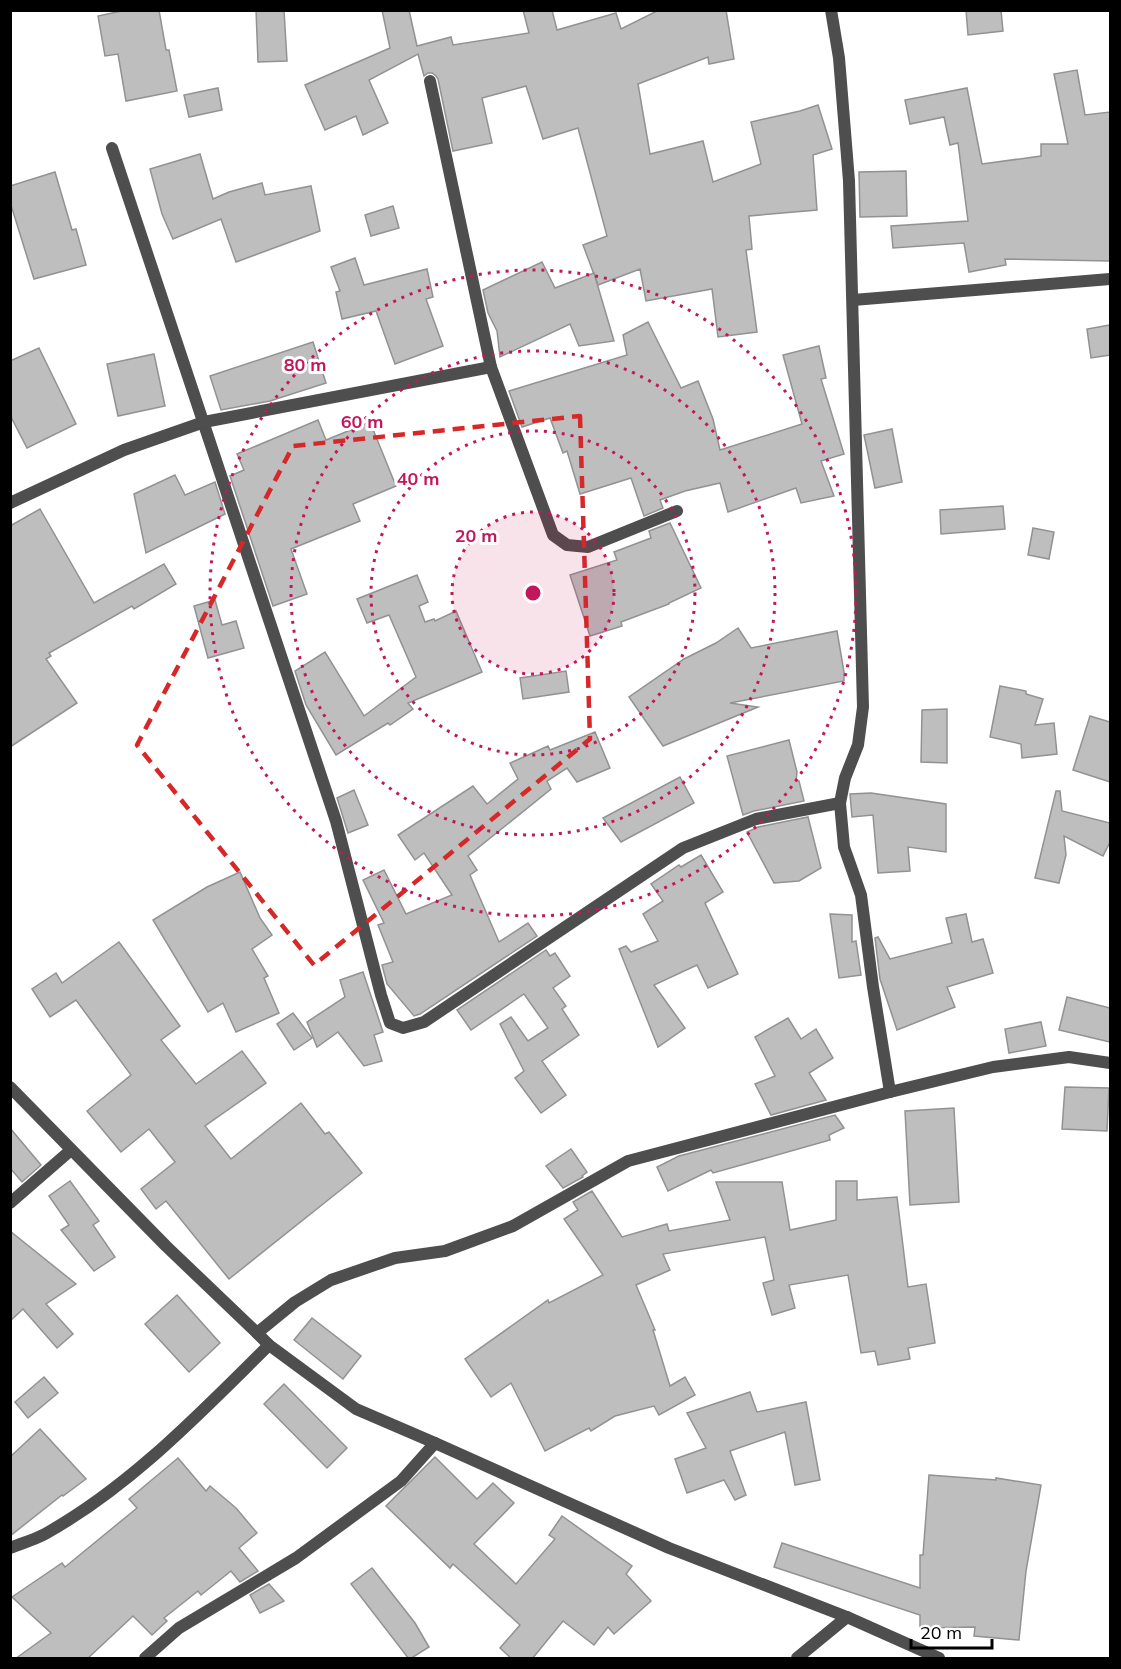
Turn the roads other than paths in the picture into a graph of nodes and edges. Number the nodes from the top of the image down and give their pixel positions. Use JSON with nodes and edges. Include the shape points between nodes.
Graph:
{"nodes":[{"id":1,"x":831,"y":10,"type":"edge"},
{"id":2,"x":430,"y":81,"type":"dead end"},
{"id":3,"x":112,"y":148,"type":"dead end"},
{"id":4,"x":1110,"y":279,"type":"edge"},
{"id":5,"x":853,"y":300,"type":"junction"},
{"id":6,"x":491,"y":366,"type":"junction"},
{"id":7,"x":204,"y":423,"type":"junction"},
{"id":8,"x":10,"y":503,"type":"edge"},
{"id":9,"x":677,"y":511,"type":"dead end"},
{"id":10,"x":840,"y":803,"type":"junction"},
{"id":11,"x":1110,"y":1063,"type":"edge"},
{"id":12,"x":10,"y":1087,"type":"edge"},
{"id":13,"x":890,"y":1092,"type":"junction"},
{"id":14,"x":71,"y":1150,"type":"junction"},
{"id":15,"x":10,"y":1203,"type":"edge"},
{"id":16,"x":257,"y":1333,"type":"junction"},
{"id":17,"x":269,"y":1345,"type":"junction"},
{"id":18,"x":435,"y":1443,"type":"junction"},
{"id":19,"x":10,"y":1548,"type":"edge"},
{"id":20,"x":847,"y":1617,"type":"junction"},
{"id":21,"x":145,"y":1659,"type":"edge"},
{"id":22,"x":797,"y":1659,"type":"edge"},
{"id":23,"x":939,"y":1659,"type":"edge"}],
"edges":[{"from":1,"to":5,"type":"street","via":[[849,181]]},
{"from":2,"to":6,"type":"street"},
{"from":3,"to":7,"type":"street"},
{"from":4,"to":5,"type":"street"},
{"from":5,"to":10,"type":"street","via":[[863,707],[858,745]]},
{"from":6,"to":7,"type":"street"},
{"from":6,"to":9,"type":"street","via":[[553,536],[567,545],[588,546]]},
{"from":7,"to":8,"type":"street","via":[[124,450]]},
{"from":7,"to":10,"type":"street","via":[[336,821],[390,1023],[403,1028],[424,1022],[683,848],[756,819]]},
{"from":10,"to":13,"type":"street","via":[[844,847],[861,895]]},
{"from":11,"to":13,"type":"street","via":[[1069,1057],[993,1067]]},
{"from":12,"to":14,"type":"street"},
{"from":13,"to":16,"type":"street","via":[[628,1161],[513,1226],[444,1251],[394,1258],[331,1280],[295,1302]]},
{"from":14,"to":15,"type":"street"},
{"from":14,"to":16,"type":"street"},
{"from":16,"to":17,"type":"street"},
{"from":17,"to":18,"type":"street","via":[[356,1409]]},
{"from":17,"to":19,"type":"street","via":[[142,1467],[43,1536]]},
{"from":18,"to":20,"type":"street","via":[[669,1548]]},
{"from":18,"to":21,"type":"street","via":[[382,1495],[296,1558],[179,1628]]},
{"from":20,"to":22,"type":"street"},
{"from":20,"to":23,"type":"street"}]}
